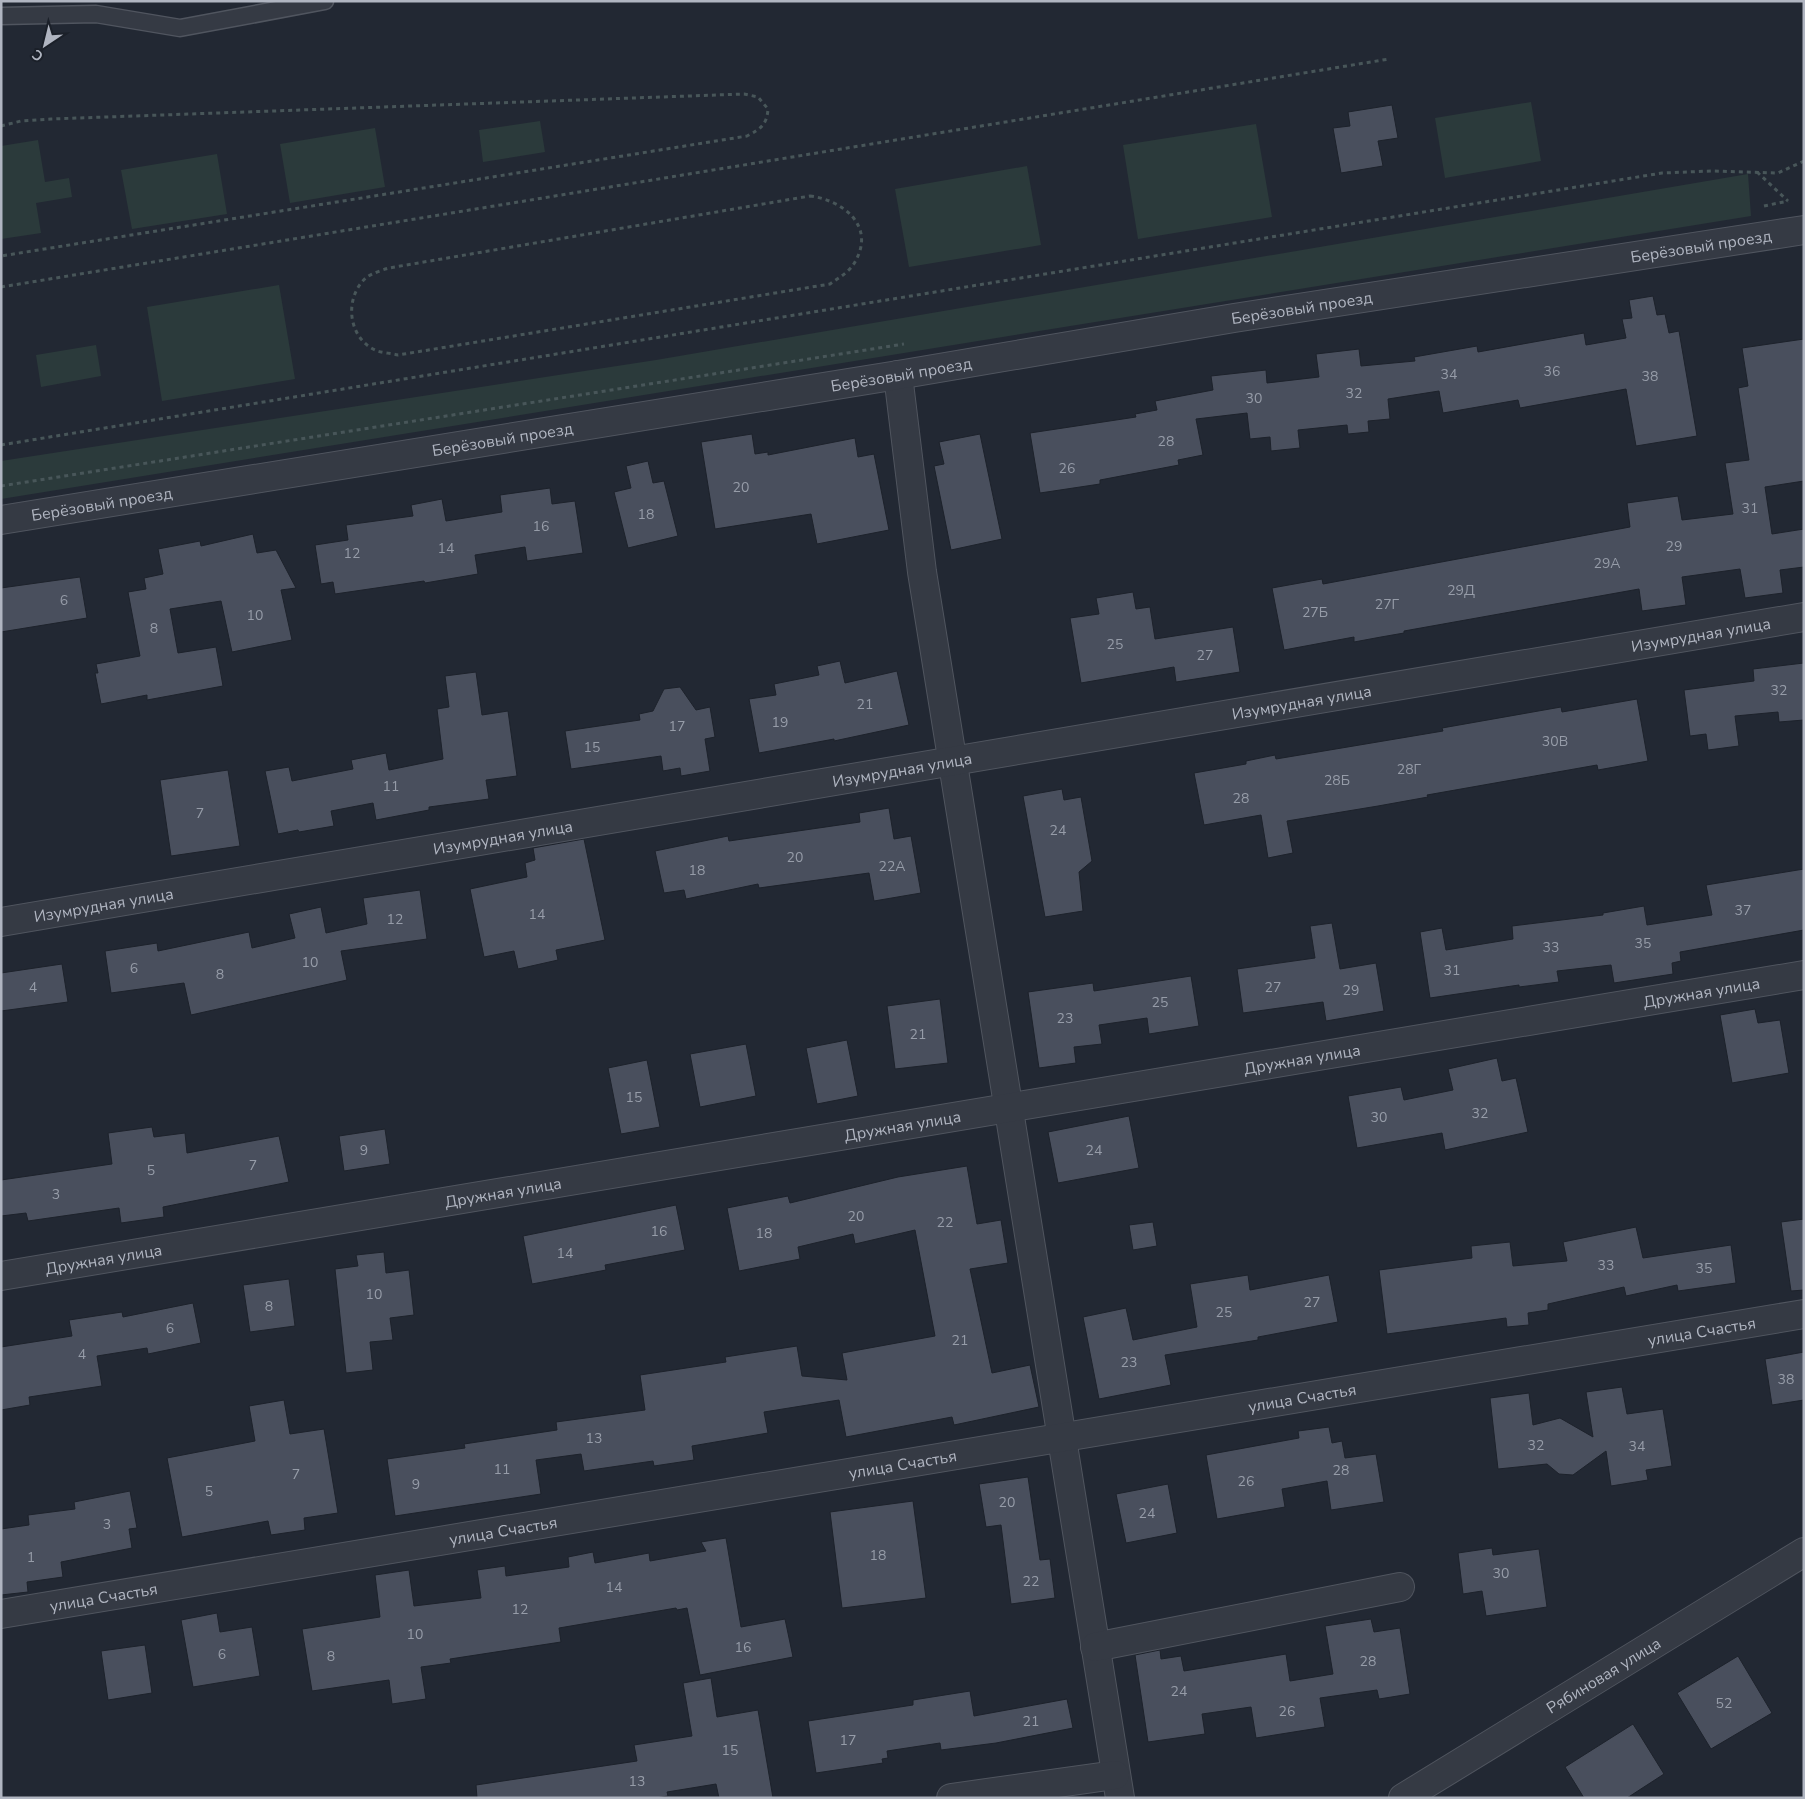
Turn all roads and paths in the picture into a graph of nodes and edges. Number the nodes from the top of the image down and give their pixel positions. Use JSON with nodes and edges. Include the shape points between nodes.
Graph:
{"nodes":[{"id":1,"x":325,"y":1,"type":"edge"},
{"id":2,"x":1,"y":16,"type":"edge"},
{"id":3,"x":1390,"y":59,"type":"dead end"},
{"id":4,"x":1,"y":126,"type":"edge"},
{"id":5,"x":1804,"y":160,"type":"edge"},
{"id":6,"x":1797,"y":164,"type":"junction"},
{"id":7,"x":1804,"y":165,"type":"edge"},
{"id":8,"x":1757,"y":172,"type":"junction"},
{"id":9,"x":1788,"y":201,"type":"junction"},
{"id":10,"x":1762,"y":206,"type":"dead end"},
{"id":11,"x":1799,"y":218,"type":"edge"},
{"id":12,"x":1,"y":256,"type":"edge"},
{"id":13,"x":1,"y":287,"type":"edge"},
{"id":14,"x":910,"y":343,"type":"dead end"},
{"id":15,"x":398,"y":355,"type":"joint"},
{"id":16,"x":898,"y":375,"type":"junction"},
{"id":17,"x":1,"y":444,"type":"edge"},
{"id":18,"x":1,"y":486,"type":"edge"},
{"id":19,"x":1,"y":520,"type":"edge"},
{"id":20,"x":1804,"y":617,"type":"edge"},
{"id":21,"x":953,"y":761,"type":"junction"},
{"id":22,"x":1,"y":922,"type":"edge"},
{"id":23,"x":1804,"y":975,"type":"edge"},
{"id":24,"x":1008,"y":1108,"type":"junction"},
{"id":25,"x":1,"y":1276,"type":"edge"},
{"id":26,"x":1804,"y":1314,"type":"edge"},
{"id":27,"x":1061,"y":1437,"type":"junction"},
{"id":28,"x":1804,"y":1553,"type":"edge"},
{"id":29,"x":1400,"y":1587,"type":"dead end"},
{"id":30,"x":1,"y":1614,"type":"edge"},
{"id":31,"x":1094,"y":1646,"type":"junction"},
{"id":32,"x":1117,"y":1786,"type":"edge"},
{"id":33,"x":951,"y":1798,"type":"edge"},
{"id":34,"x":1403,"y":1798,"type":"edge"}],
"edges":[{"from":1,"to":2,"type":"lane","via":[[180,28],[96,14]]},
{"from":3,"to":13,"type":"path"},
{"from":4,"to":12,"type":"path","via":[[51,119],[744,94],[758,97],[768,109],[767,121],[747,136]]},
{"from":5,"to":6,"type":"path"},
{"from":6,"to":7,"type":"path"},
{"from":6,"to":8,"type":"path","via":[[1778,173]]},
{"from":8,"to":9,"type":"path"},
{"from":8,"to":17,"type":"path","via":[[1652,174]]},
{"from":9,"to":10,"type":"path"},
{"from":9,"to":11,"type":"path"},
{"from":11,"to":16,"type":"street","name":"Берёзовый проезд"},
{"from":14,"to":18,"type":"path"},
{"from":15,"to":15,"type":"path","via":[[830,284],[845,274],[856,260],[862,239],[855,220],[844,208],[827,198],[810,196],[389,268],[368,277],[356,291],[351,306],[353,324],[362,340],[375,350]]},
{"from":16,"to":19,"type":"street","name":"Берёзовый проезд"},
{"from":16,"to":21,"type":"street","via":[[922,572]]},
{"from":20,"to":21,"type":"street","name":"Изумрудная улица"},
{"from":21,"to":22,"type":"street","name":"Изумрудная улица"},
{"from":21,"to":24,"type":"street"},
{"from":23,"to":24,"type":"street","name":"Дружная улица"},
{"from":24,"to":25,"type":"street","name":"Дружная улица"},
{"from":24,"to":27,"type":"street"},
{"from":26,"to":27,"type":"street","name":"улица Счастья"},
{"from":27,"to":30,"type":"street","name":"улица Счастья"},
{"from":27,"to":31,"type":"street"},
{"from":28,"to":34,"type":"street","name":"Рябиновая улица"},
{"from":29,"to":31,"type":"street"},
{"from":31,"to":32,"type":"street"},
{"from":32,"to":33,"type":"street"}]}
